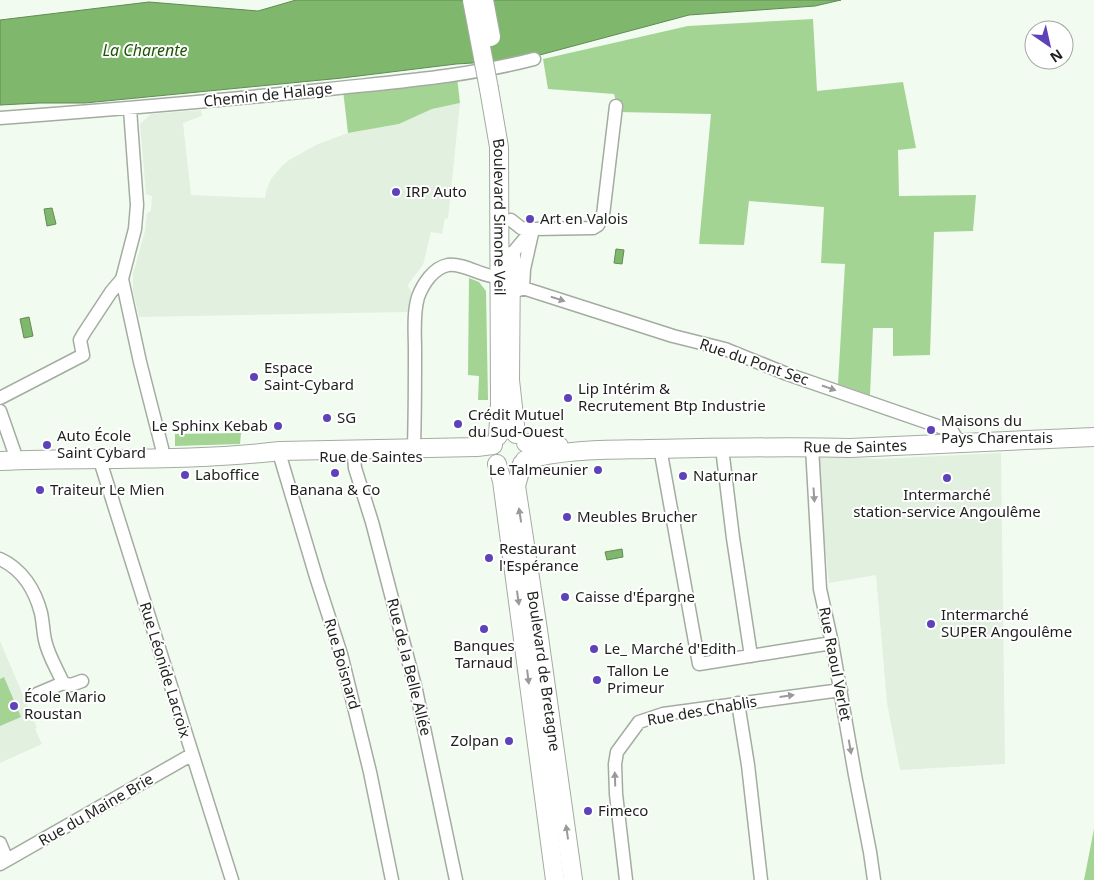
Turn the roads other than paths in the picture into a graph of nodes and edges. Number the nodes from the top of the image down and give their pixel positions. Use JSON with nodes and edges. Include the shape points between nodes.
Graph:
{"nodes":[{"id":1,"x":472,"y":0,"type":"edge"},
{"id":2,"x":484,"y":0,"type":"edge"},
{"id":3,"x":534,"y":59,"type":"dead end"},
{"id":4,"x":494,"y":88,"type":"junction"},
{"id":5,"x":616,"y":106,"type":"dead end"},
{"id":6,"x":130,"y":109,"type":"junction"},
{"id":7,"x":0,"y":118,"type":"edge"},
{"id":8,"x":510,"y":220,"type":"junction"},
{"id":9,"x":533,"y":229,"type":"junction"},
{"id":10,"x":511,"y":256,"type":"junction"},
{"id":11,"x":499,"y":277,"type":"junction"},
{"id":12,"x":122,"y":280,"type":"junction"},
{"id":13,"x":518,"y":291,"type":"junction"},
{"id":14,"x":0,"y":398,"type":"edge"},
{"id":15,"x":0,"y":411,"type":"edge"},
{"id":16,"x":1094,"y":437,"type":"edge"},
{"id":17,"x":958,"y":443,"type":"junction"},
{"id":18,"x":812,"y":447,"type":"junction"},
{"id":19,"x":662,"y":448,"type":"junction"},
{"id":20,"x":722,"y":448,"type":"junction"},
{"id":21,"x":522,"y":450,"type":"junction"},
{"id":22,"x":495,"y":451,"type":"junction"},
{"id":23,"x":409,"y":452,"type":"junction"},
{"id":24,"x":280,"y":454,"type":"junction"},
{"id":25,"x":354,"y":457,"type":"junction"},
{"id":26,"x":102,"y":458,"type":"junction"},
{"id":27,"x":162,"y":458,"type":"junction"},
{"id":28,"x":8,"y":460,"type":"edge"},
{"id":29,"x":0,"y":559,"type":"edge"},
{"id":30,"x":832,"y":643,"type":"junction"},
{"id":31,"x":751,"y":656,"type":"junction"},
{"id":32,"x":82,"y":681,"type":"dead end"},
{"id":33,"x":62,"y":683,"type":"junction"},
{"id":34,"x":840,"y":690,"type":"junction"},
{"id":35,"x":37,"y":694,"type":"dead end"},
{"id":36,"x":738,"y":704,"type":"junction"},
{"id":37,"x":191,"y":755,"type":"junction"},
{"id":38,"x":0,"y":843,"type":"edge"},
{"id":39,"x":3,"y":862,"type":"edge"},
{"id":40,"x":232,"y":880,"type":"edge"},
{"id":41,"x":392,"y":880,"type":"edge"},
{"id":42,"x":456,"y":880,"type":"edge"},
{"id":43,"x":555,"y":880,"type":"edge"},
{"id":44,"x":574,"y":880,"type":"edge"},
{"id":45,"x":626,"y":880,"type":"edge"},
{"id":46,"x":761,"y":880,"type":"edge"},
{"id":47,"x":874,"y":880,"type":"edge"}],
"edges":[{"from":1,"to":4,"type":"main road","name":"Boulevard Simone Veil","bridge":true},
{"from":2,"to":4,"type":"main road","name":"Boulevard Simone Veil","bridge":true},
{"from":3,"to":6,"type":"street","name":"Chemin de Halage","via":[[473,72]]},
{"from":4,"to":8,"type":"main road","name":"Boulevard Simone Veil","via":[[508,137]]},
{"from":4,"to":11,"type":"main road","name":"Boulevard Simone Veil"},
{"from":5,"to":9,"type":"street","via":[[603,215],[598,225],[594,228]]},
{"from":6,"to":7,"type":"street","name":"Chemin de Halage"},
{"from":6,"to":12,"type":"street","via":[[137,205],[135,229]]},
{"from":8,"to":9,"type":"street","via":[[521,228]]},
{"from":8,"to":10,"type":"main road","name":"Boulevard Simone Veil"},
{"from":9,"to":10,"type":"street"},
{"from":9,"to":13,"type":"street"},
{"from":10,"to":13,"type":"main road","name":"Boulevard Simone Veil"},
{"from":11,"to":22,"type":"main road","name":"Boulevard Simone Veil","via":[[500,426]]},
{"from":11,"to":23,"type":"street","via":[[448,265],[432,273],[423,286],[415,319]]},
{"from":12,"to":14,"type":"street","via":[[80,340],[83,356]]},
{"from":12,"to":27,"type":"street"},
{"from":13,"to":17,"type":"street","name":"Rue du Pont Sec","one_way":true,"via":[[725,349],[952,431]]},
{"from":13,"to":21,"type":"main road","name":"Boulevard Simone Veil","via":[[510,380]]},
{"from":15,"to":28,"type":"street","via":[[15,454]]},
{"from":16,"to":17,"type":"main road","name":"Rue de Saintes"},
{"from":17,"to":18,"type":"main road","name":"Rue de Saintes"},
{"from":18,"to":20,"type":"main road","name":"Rue de Saintes"},
{"from":18,"to":30,"type":"street","name":"Rue Raoul Verlet","one_way":true,"via":[[820,589]]},
{"from":19,"to":20,"type":"main road","name":"Rue de Saintes"},
{"from":19,"to":21,"type":"main road","name":"Rue de Saintes","via":[[548,455]]},
{"from":19,"to":31,"type":"street","via":[[699,664]]},
{"from":20,"to":31,"type":"street"},
{"from":21,"to":22,"type":"main road","via":[[507,433]]},
{"from":21,"to":22,"type":"main road","via":[[517,467],[507,468]]},
{"from":44,"to":21,"type":"main road","name":"Boulevard de Bretagne","one_way":true,"via":[[516,486]]},
{"from":22,"to":23,"type":"main road","name":"Rue de Saintes","via":[[448,458]]},
{"from":22,"to":43,"type":"main road","name":"Boulevard de Bretagne","one_way":true,"via":[[502,481]]},
{"from":23,"to":24,"type":"main road","name":"Rue de Saintes"},
{"from":23,"to":25,"type":"main road","name":"Rue de Saintes"},
{"from":24,"to":25,"type":"main road","name":"Rue de Saintes"},
{"from":24,"to":27,"type":"main road","name":"Rue de Saintes"},
{"from":24,"to":41,"type":"street","name":"Rue Boisnard","via":[[342,654]]},
{"from":25,"to":42,"type":"street","name":"Rue de la Belle Allée","via":[[416,690]]},
{"from":26,"to":27,"type":"main road","name":"Rue de Saintes"},
{"from":26,"to":28,"type":"main road","name":"Rue de Saintes"},
{"from":26,"to":37,"type":"street","name":"Rue Léonide Lacroix","via":[[102,467]]},
{"from":29,"to":33,"type":"street","via":[[20,573],[32,590],[41,613],[45,642]]},
{"from":30,"to":31,"type":"street"},
{"from":30,"to":34,"type":"street","name":"Rue Raoul Verlet"},
{"from":32,"to":33,"type":"street","via":[[71,685]]},
{"from":33,"to":35,"type":"street"},
{"from":36,"to":34,"type":"street","name":"Rue des Chablis","one_way":true},
{"from":34,"to":47,"type":"street","name":"Rue Raoul Verlet","one_way":true},
{"from":45,"to":36,"type":"street","name":"Rue des Chablis","one_way":true,"via":[[616,794],[614,764],[617,752],[639,722],[663,714]]},
{"from":36,"to":46,"type":"street"},
{"from":37,"to":39,"type":"street","name":"Rue du Maine Brie"},
{"from":37,"to":40,"type":"street","name":"Rue Léonide Lacroix"},
{"from":38,"to":39,"type":"street"}]}
